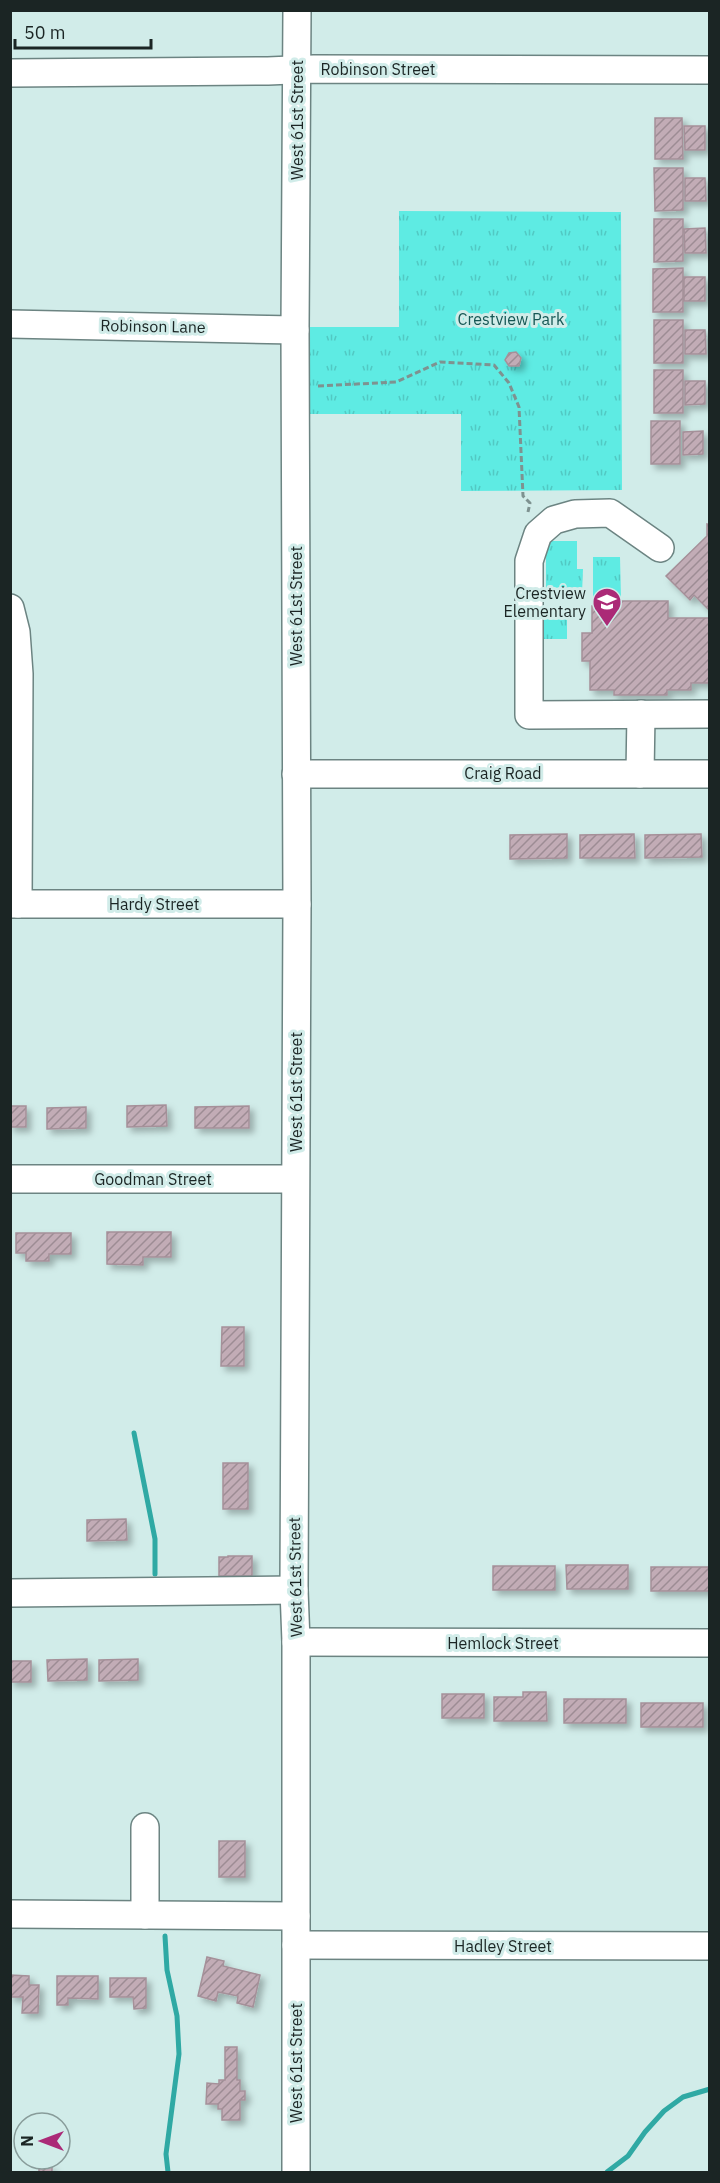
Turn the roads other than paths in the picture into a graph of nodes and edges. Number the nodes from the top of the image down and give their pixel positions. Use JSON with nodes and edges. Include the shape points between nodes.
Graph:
{"nodes":[{"id":1,"x":297,"y":10,"type":"edge"},
{"id":2,"x":297,"y":69,"type":"junction"},
{"id":3,"x":710,"y":70,"type":"edge"},
{"id":4,"x":10,"y":73,"type":"edge"},
{"id":5,"x":10,"y":324,"type":"edge"},
{"id":6,"x":295,"y":330,"type":"junction"},
{"id":7,"x":660,"y":548,"type":"dead end"},
{"id":8,"x":10,"y":608,"type":"edge"},
{"id":9,"x":641,"y":714,"type":"junction"},
{"id":10,"x":710,"y":714,"type":"edge"},
{"id":11,"x":296,"y":774,"type":"junction"},
{"id":12,"x":640,"y":774,"type":"junction"},
{"id":13,"x":710,"y":774,"type":"edge"},
{"id":14,"x":14,"y":904,"type":"edge"},
{"id":15,"x":297,"y":904,"type":"junction"},
{"id":16,"x":10,"y":1179,"type":"edge"},
{"id":17,"x":296,"y":1179,"type":"junction"},
{"id":18,"x":294,"y":1590,"type":"junction"},
{"id":19,"x":10,"y":1593,"type":"edge"},
{"id":20,"x":296,"y":1642,"type":"junction"},
{"id":21,"x":710,"y":1643,"type":"edge"},
{"id":22,"x":145,"y":1827,"type":"dead end"},
{"id":23,"x":10,"y":1914,"type":"edge"},
{"id":24,"x":145,"y":1914,"type":"junction"},
{"id":25,"x":296,"y":1916,"type":"junction"},
{"id":26,"x":296,"y":1946,"type":"junction"},
{"id":27,"x":710,"y":1946,"type":"edge"},
{"id":28,"x":296,"y":2172,"type":"edge"}],
"edges":[{"from":1,"to":2,"type":"street","name":"West 61st Street"},
{"from":2,"to":3,"type":"street","name":"Robinson Street"},
{"from":2,"to":4,"type":"street","name":"Robinson Street"},
{"from":2,"to":6,"type":"street","name":"West 61st Street"},
{"from":5,"to":6,"type":"street","name":"Robinson Lane"},
{"from":6,"to":11,"type":"street","name":"West 61st Street"},
{"from":7,"to":9,"type":"street","via":[[610,513],[575,514],[554,519],[538,534],[529,561],[529,715]]},
{"from":8,"to":14,"type":"street","via":[[19,674]]},
{"from":9,"to":10,"type":"street"},
{"from":9,"to":12,"type":"street"},
{"from":11,"to":12,"type":"street","name":"Craig Road"},
{"from":11,"to":15,"type":"street","name":"West 61st Street"},
{"from":12,"to":13,"type":"street","name":"Craig Road"},
{"from":14,"to":15,"type":"street","name":"Hardy Street"},
{"from":15,"to":17,"type":"street","name":"West 61st Street"},
{"from":16,"to":17,"type":"street","name":"Goodman Street"},
{"from":17,"to":18,"type":"street","name":"West 61st Street"},
{"from":18,"to":19,"type":"street"},
{"from":18,"to":20,"type":"street","name":"West 61st Street"},
{"from":20,"to":21,"type":"street","name":"Hemlock Street"},
{"from":20,"to":25,"type":"street","name":"West 61st Street"},
{"from":22,"to":24,"type":"street"},
{"from":23,"to":24,"type":"street"},
{"from":24,"to":25,"type":"street"},
{"from":25,"to":26,"type":"street","name":"West 61st Street"},
{"from":26,"to":27,"type":"street","name":"Hadley Street"},
{"from":26,"to":28,"type":"street","name":"West 61st Street"}]}
